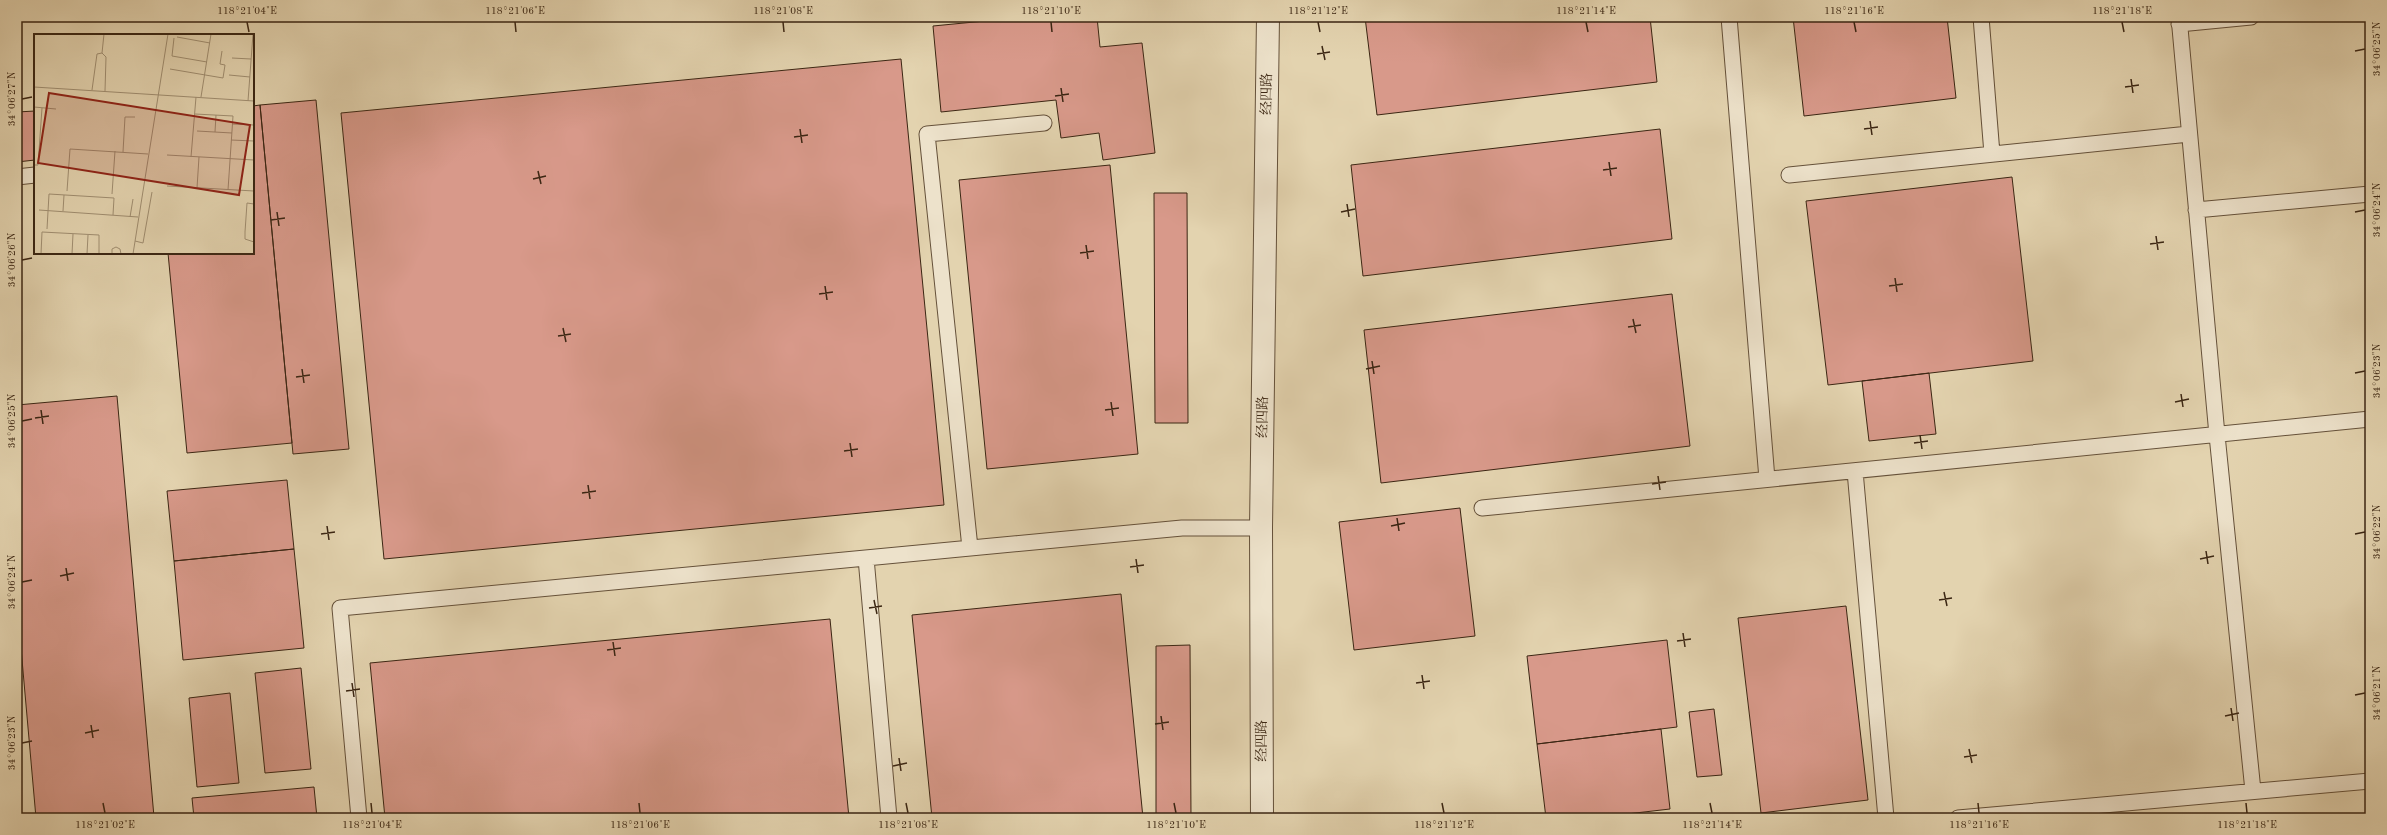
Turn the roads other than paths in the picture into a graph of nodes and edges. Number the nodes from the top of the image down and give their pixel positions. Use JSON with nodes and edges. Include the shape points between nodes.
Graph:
{"nodes":[{"id":1,"x":1268,"y":17,"type":"edge"},
{"id":2,"x":1729,"y":17,"type":"edge"},
{"id":3,"x":1981,"y":17,"type":"edge"},
{"id":4,"x":2251,"y":17,"type":"edge"},
{"id":5,"x":2179,"y":20,"type":"edge"},
{"id":6,"x":1044,"y":123,"type":"dead end"},
{"id":7,"x":2189,"y":134,"type":"junction"},
{"id":8,"x":1992,"y":154,"type":"junction"},
{"id":9,"x":1789,"y":174,"type":"dead end"},
{"id":10,"x":34,"y":175,"type":"edge"},
{"id":11,"x":17,"y":177,"type":"edge"},
{"id":12,"x":2370,"y":194,"type":"edge"},
{"id":13,"x":2196,"y":210,"type":"junction"},
{"id":14,"x":2370,"y":420,"type":"edge"},
{"id":15,"x":2217,"y":435,"type":"junction"},
{"id":16,"x":1855,"y":471,"type":"junction"},
{"id":17,"x":1767,"y":479,"type":"junction"},
{"id":18,"x":1482,"y":508,"type":"dead end"},
{"id":19,"x":1261,"y":528,"type":"junction"},
{"id":20,"x":970,"y":548,"type":"junction"},
{"id":21,"x":866,"y":558,"type":"junction"},
{"id":22,"x":2370,"y":781,"type":"edge"},
{"id":23,"x":2253,"y":791,"type":"junction"},
{"id":24,"x":359,"y":818,"type":"edge"},
{"id":25,"x":889,"y":818,"type":"edge"},
{"id":26,"x":1262,"y":818,"type":"edge"},
{"id":27,"x":1886,"y":818,"type":"edge"},
{"id":28,"x":1958,"y":818,"type":"edge"}],
"edges":[{"from":1,"to":19,"type":"street","name":"经四路"},
{"from":2,"to":17,"type":"lane"},
{"from":3,"to":8,"type":"lane"},
{"from":4,"to":5,"type":"lane"},
{"from":5,"to":7,"type":"lane"},
{"from":6,"to":20,"type":"lane","via":[[927,134]]},
{"from":7,"to":8,"type":"lane"},
{"from":7,"to":13,"type":"lane"},
{"from":8,"to":9,"type":"lane"},
{"from":10,"to":11,"type":"lane"},
{"from":12,"to":13,"type":"lane"},
{"from":13,"to":15,"type":"lane"},
{"from":14,"to":15,"type":"lane"},
{"from":15,"to":16,"type":"lane"},
{"from":15,"to":23,"type":"lane"},
{"from":16,"to":17,"type":"lane"},
{"from":16,"to":27,"type":"lane"},
{"from":17,"to":18,"type":"lane"},
{"from":19,"to":20,"type":"lane","via":[[1182,528]]},
{"from":19,"to":26,"type":"street","name":"经四路"},
{"from":20,"to":21,"type":"lane"},
{"from":21,"to":24,"type":"lane","via":[[340,608]]},
{"from":21,"to":25,"type":"lane"},
{"from":22,"to":23,"type":"lane"},
{"from":23,"to":28,"type":"lane"}]}
